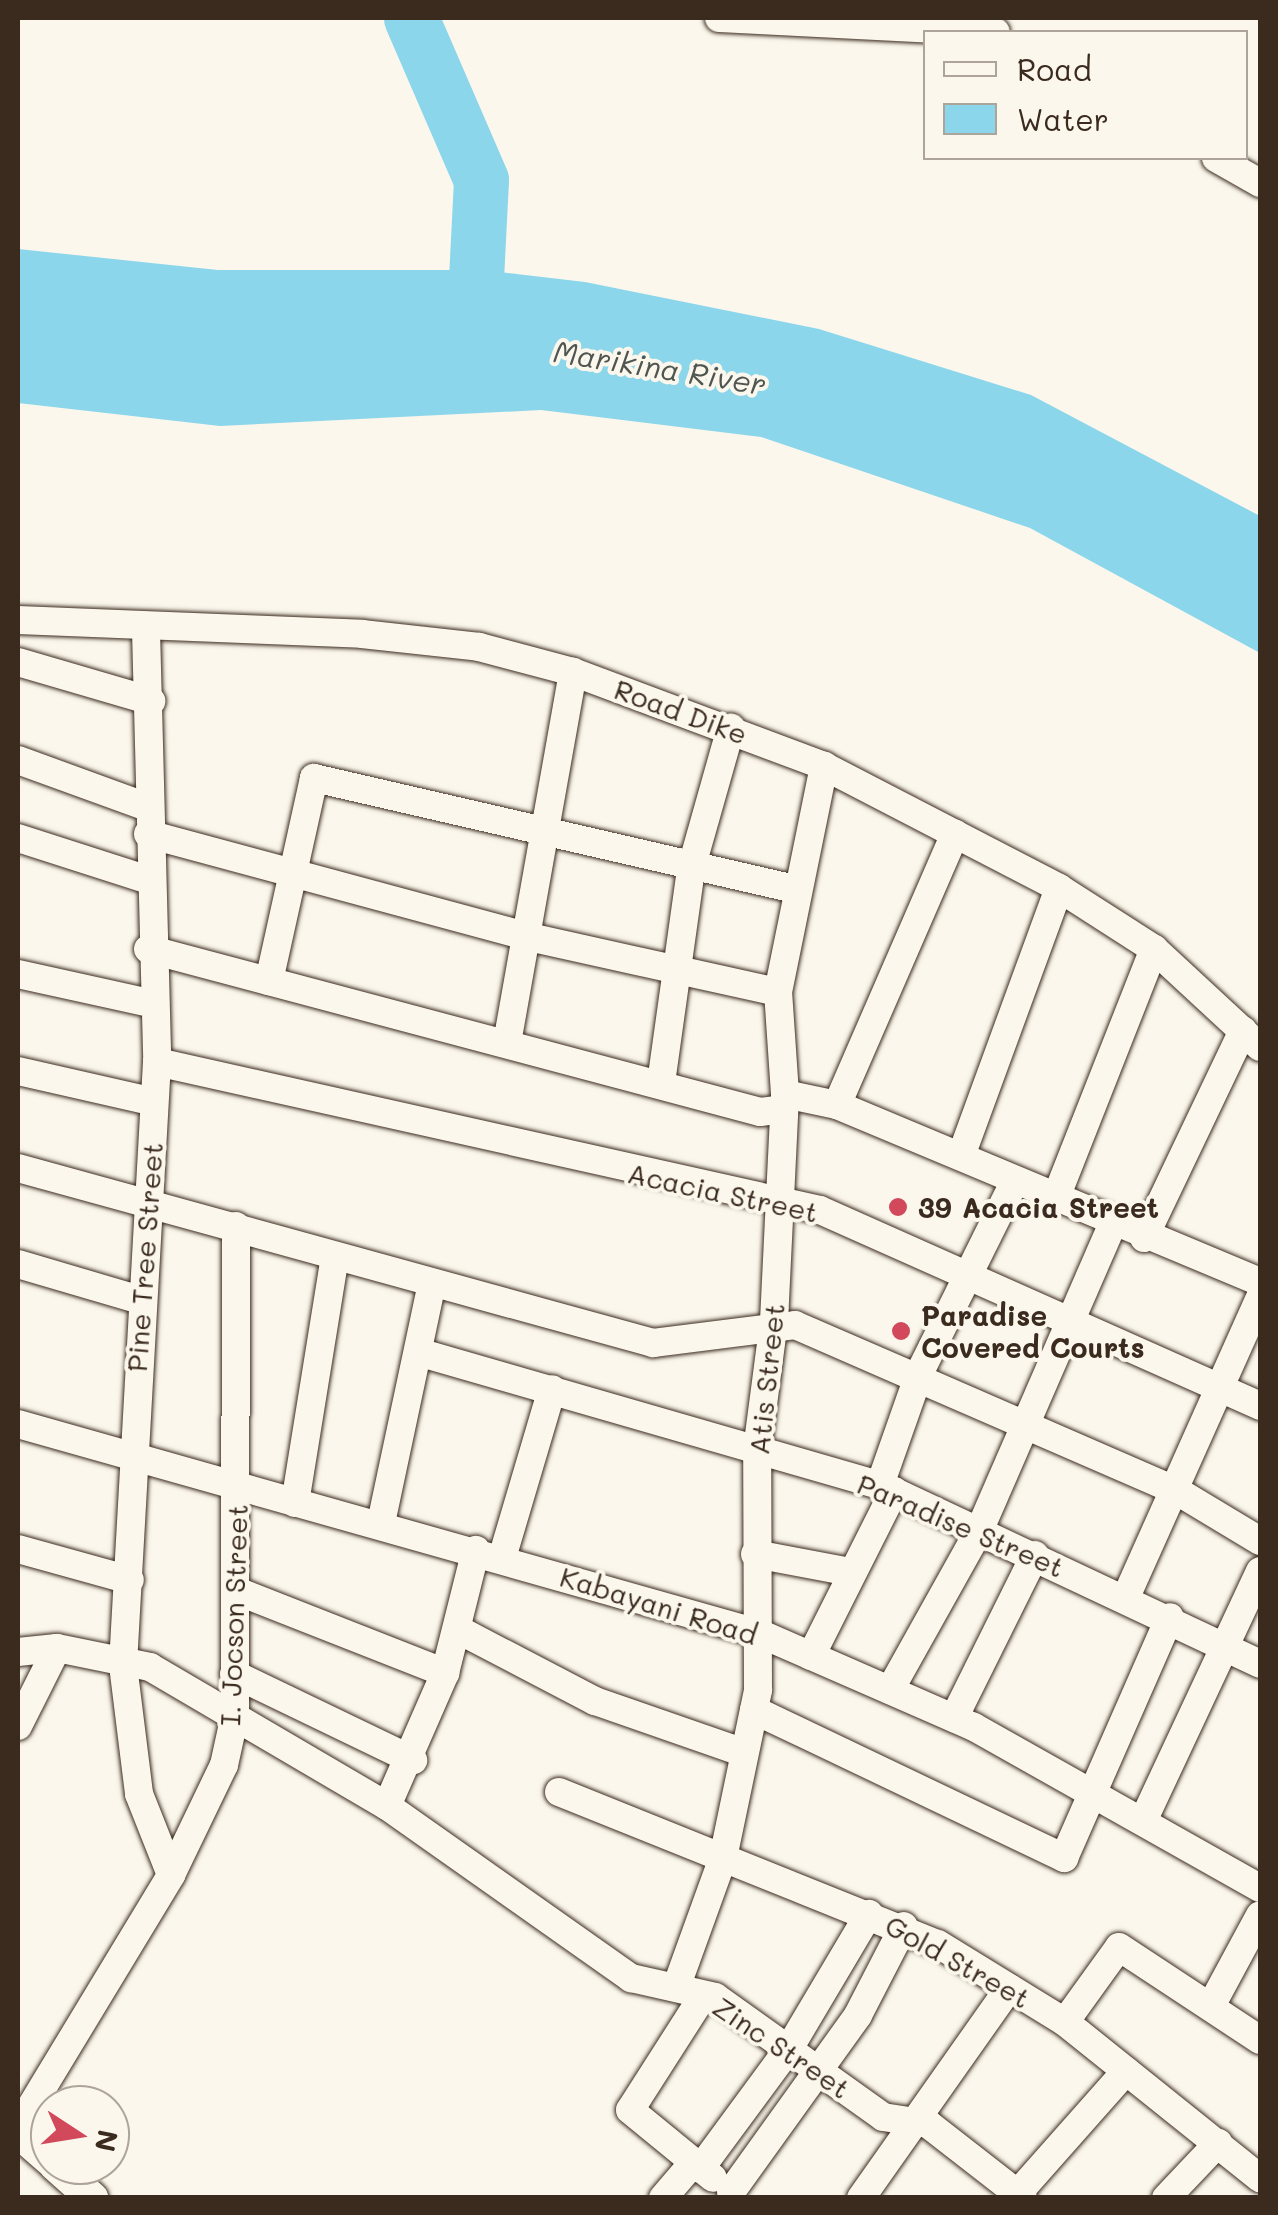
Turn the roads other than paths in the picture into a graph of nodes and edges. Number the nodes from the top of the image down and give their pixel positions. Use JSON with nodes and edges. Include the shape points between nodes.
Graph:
{"nodes":[{"id":1,"x":719,"y":18,"type":"edge"},
{"id":2,"x":992,"y":26,"type":"edge"},
{"id":3,"x":1220,"y":160,"type":"edge"},
{"id":4,"x":1260,"y":183,"type":"edge"},
{"id":5,"x":18,"y":620,"type":"edge"},
{"id":6,"x":146,"y":630,"type":"junction"},
{"id":7,"x":18,"y":662,"type":"edge"},
{"id":8,"x":573,"y":672,"type":"junction"},
{"id":9,"x":151,"y":701,"type":"junction"},
{"id":10,"x":730,"y":728,"type":"junction"},
{"id":11,"x":18,"y":760,"type":"edge"},
{"id":12,"x":824,"y":766,"type":"junction"},
{"id":13,"x":149,"y":821,"type":"junction"},
{"id":14,"x":539,"y":823,"type":"junction"},
{"id":15,"x":955,"y":833,"type":"junction"},
{"id":16,"x":18,"y":838,"type":"edge"},
{"id":17,"x":691,"y":869,"type":"junction"},
{"id":18,"x":292,"y":877,"type":"junction"},
{"id":19,"x":146,"y":879,"type":"junction"},
{"id":20,"x":1059,"y":888,"type":"junction"},
{"id":21,"x":795,"y":889,"type":"junction"},
{"id":22,"x":529,"y":937,"type":"junction"},
{"id":23,"x":148,"y":949,"type":"junction"},
{"id":24,"x":1154,"y":949,"type":"junction"},
{"id":25,"x":674,"y":970,"type":"junction"},
{"id":26,"x":18,"y":974,"type":"edge"},
{"id":27,"x":269,"y":981,"type":"junction"},
{"id":28,"x":778,"y":992,"type":"junction"},
{"id":29,"x":155,"y":1004,"type":"junction"},
{"id":30,"x":1252,"y":1038,"type":"edge"},
{"id":31,"x":507,"y":1042,"type":"junction"},
{"id":32,"x":157,"y":1062,"type":"junction"},
{"id":33,"x":18,"y":1071,"type":"edge"},
{"id":34,"x":661,"y":1083,"type":"junction"},
{"id":35,"x":785,"y":1101,"type":"junction"},
{"id":36,"x":154,"y":1102,"type":"junction"},
{"id":37,"x":837,"y":1104,"type":"junction"},
{"id":38,"x":961,"y":1156,"type":"junction"},
{"id":39,"x":18,"y":1168,"type":"edge"},
{"id":40,"x":1014,"y":1181,"type":"junction"},
{"id":41,"x":147,"y":1199,"type":"junction"},
{"id":42,"x":1056,"y":1200,"type":"junction"},
{"id":43,"x":777,"y":1208,"type":"junction"},
{"id":44,"x":236,"y":1226,"type":"junction"},
{"id":45,"x":1112,"y":1226,"type":"junction"},
{"id":46,"x":1144,"y":1238,"type":"junction"},
{"id":47,"x":335,"y":1256,"type":"junction"},
{"id":48,"x":18,"y":1264,"type":"edge"},
{"id":49,"x":972,"y":1276,"type":"junction"},
{"id":50,"x":1258,"y":1280,"type":"edge"},
{"id":51,"x":432,"y":1284,"type":"junction"},
{"id":52,"x":140,"y":1300,"type":"junction"},
{"id":53,"x":1071,"y":1319,"type":"junction"},
{"id":54,"x":774,"y":1321,"type":"junction"},
{"id":55,"x":418,"y":1352,"type":"junction"},
{"id":56,"x":919,"y":1374,"type":"junction"},
{"id":57,"x":1220,"y":1385,"type":"junction"},
{"id":58,"x":552,"y":1390,"type":"junction"},
{"id":59,"x":1260,"y":1406,"type":"edge"},
{"id":60,"x":18,"y":1424,"type":"edge"},
{"id":61,"x":1021,"y":1424,"type":"junction"},
{"id":62,"x":757,"y":1450,"type":"junction"},
{"id":63,"x":140,"y":1464,"type":"junction"},
{"id":64,"x":236,"y":1488,"type":"junction"},
{"id":65,"x":887,"y":1488,"type":"junction"},
{"id":66,"x":1177,"y":1491,"type":"junction"},
{"id":67,"x":294,"y":1503,"type":"junction"},
{"id":68,"x":381,"y":1523,"type":"junction"},
{"id":69,"x":980,"y":1529,"type":"junction"},
{"id":70,"x":1260,"y":1541,"type":"edge"},
{"id":71,"x":18,"y":1549,"type":"edge"},
{"id":72,"x":489,"y":1554,"type":"junction"},
{"id":73,"x":755,"y":1554,"type":"junction"},
{"id":74,"x":1035,"y":1555,"type":"junction"},
{"id":75,"x":1260,"y":1571,"type":"edge"},
{"id":76,"x":850,"y":1572,"type":"junction"},
{"id":77,"x":130,"y":1580,"type":"junction"},
{"id":78,"x":237,"y":1591,"type":"junction"},
{"id":79,"x":1126,"y":1598,"type":"junction"},
{"id":80,"x":1170,"y":1617,"type":"junction"},
{"id":81,"x":457,"y":1629,"type":"junction"},
{"id":82,"x":761,"y":1634,"type":"junction"},
{"id":83,"x":1221,"y":1644,"type":"junction"},
{"id":84,"x":57,"y":1648,"type":"junction"},
{"id":85,"x":18,"y":1652,"type":"edge"},
{"id":86,"x":811,"y":1656,"type":"junction"},
{"id":87,"x":1260,"y":1664,"type":"edge"},
{"id":88,"x":123,"y":1665,"type":"junction"},
{"id":89,"x":234,"y":1674,"type":"junction"},
{"id":90,"x":444,"y":1674,"type":"junction"},
{"id":91,"x":890,"y":1690,"type":"junction"},
{"id":92,"x":754,"y":1710,"type":"junction"},
{"id":93,"x":235,"y":1715,"type":"junction"},
{"id":94,"x":954,"y":1718,"type":"junction"},
{"id":95,"x":18,"y":1726,"type":"edge"},
{"id":96,"x":744,"y":1752,"type":"junction"},
{"id":97,"x":413,"y":1760,"type":"junction"},
{"id":98,"x":559,"y":1792,"type":"dead end"},
{"id":99,"x":1093,"y":1793,"type":"junction"},
{"id":100,"x":387,"y":1806,"type":"junction"},
{"id":101,"x":1143,"y":1821,"type":"junction"},
{"id":102,"x":722,"y":1858,"type":"junction"},
{"id":103,"x":171,"y":1875,"type":"junction"},
{"id":104,"x":1260,"y":1888,"type":"edge"},
{"id":105,"x":870,"y":1914,"type":"junction"},
{"id":106,"x":1260,"y":1914,"type":"edge"},
{"id":107,"x":904,"y":1926,"type":"junction"},
{"id":108,"x":676,"y":1985,"type":"junction"},
{"id":109,"x":1009,"y":1988,"type":"junction"},
{"id":110,"x":703,"y":1996,"type":"junction"},
{"id":111,"x":1211,"y":2006,"type":"junction"},
{"id":112,"x":1065,"y":2022,"type":"junction"},
{"id":113,"x":1260,"y":2040,"type":"edge"},
{"id":114,"x":790,"y":2048,"type":"junction"},
{"id":115,"x":820,"y":2070,"type":"junction"},
{"id":116,"x":1126,"y":2070,"type":"junction"},
{"id":117,"x":910,"y":2120,"type":"junction"},
{"id":118,"x":18,"y":2130,"type":"edge"},
{"id":119,"x":1218,"y":2142,"type":"junction"},
{"id":120,"x":697,"y":2166,"type":"junction"},
{"id":121,"x":1260,"y":2178,"type":"edge"},
{"id":122,"x":734,"y":2195,"type":"edge"},
{"id":123,"x":1021,"y":2195,"type":"edge"},
{"id":124,"x":663,"y":2198,"type":"edge"},
{"id":125,"x":860,"y":2198,"type":"edge"},
{"id":126,"x":1166,"y":2198,"type":"edge"}],
"edges":[{"from":1,"to":2,"type":"street"},
{"from":3,"to":4,"type":"street"},
{"from":5,"to":6,"type":"street","name":"Road Dike"},
{"from":6,"to":8,"type":"street","name":"Road Dike","via":[[362,634],[479,647]]},
{"from":6,"to":9,"type":"street","name":"Pine Tree Street"},
{"from":7,"to":9,"type":"street"},
{"from":8,"to":10,"type":"street","name":"Road Dike"},
{"from":8,"to":14,"type":"street"},
{"from":9,"to":13,"type":"street","name":"Pine Tree Street"},
{"from":10,"to":12,"type":"street","name":"Road Dike"},
{"from":10,"to":17,"type":"street"},
{"from":11,"to":13,"type":"street"},
{"from":12,"to":15,"type":"street","name":"Road Dike"},
{"from":12,"to":21,"type":"street","name":"Atis Street"},
{"from":13,"to":18,"type":"street"},
{"from":13,"to":19,"type":"street","name":"Pine Tree Street"},
{"from":14,"to":17,"type":"street"},
{"from":14,"to":18,"type":"street","via":[[314,778]]},
{"from":14,"to":22,"type":"street","via":[[545,856]]},
{"from":15,"to":20,"type":"street","name":"Road Dike"},
{"from":15,"to":37,"type":"street"},
{"from":16,"to":19,"type":"street"},
{"from":17,"to":21,"type":"street"},
{"from":17,"to":25,"type":"street"},
{"from":18,"to":22,"type":"street"},
{"from":18,"to":27,"type":"street"},
{"from":19,"to":23,"type":"street","name":"Pine Tree Street"},
{"from":20,"to":24,"type":"street","name":"Road Dike"},
{"from":20,"to":38,"type":"street"},
{"from":21,"to":28,"type":"street","name":"Atis Street"},
{"from":22,"to":25,"type":"street"},
{"from":22,"to":31,"type":"street"},
{"from":23,"to":27,"type":"street"},
{"from":23,"to":29,"type":"street","name":"Pine Tree Street"},
{"from":24,"to":30,"type":"street","name":"Road Dike"},
{"from":24,"to":42,"type":"street"},
{"from":25,"to":28,"type":"street"},
{"from":25,"to":34,"type":"street"},
{"from":26,"to":29,"type":"street"},
{"from":27,"to":31,"type":"street"},
{"from":28,"to":35,"type":"street","name":"Atis Street"},
{"from":29,"to":32,"type":"street","name":"Pine Tree Street"},
{"from":30,"to":46,"type":"street"},
{"from":31,"to":34,"type":"street"},
{"from":32,"to":36,"type":"street","name":"Pine Tree Street"},
{"from":32,"to":43,"type":"street","name":"Acacia Street"},
{"from":33,"to":36,"type":"street"},
{"from":34,"to":35,"type":"street","via":[[760,1112]]},
{"from":35,"to":37,"type":"street"},
{"from":35,"to":43,"type":"street","name":"Atis Street"},
{"from":36,"to":41,"type":"street","name":"Pine Tree Street"},
{"from":37,"to":38,"type":"street"},
{"from":38,"to":40,"type":"street"},
{"from":39,"to":41,"type":"street"},
{"from":40,"to":42,"type":"street"},
{"from":40,"to":49,"type":"street"},
{"from":41,"to":44,"type":"street"},
{"from":41,"to":52,"type":"street","name":"Pine Tree Street"},
{"from":42,"to":45,"type":"street"},
{"from":43,"to":49,"type":"street","name":"Acacia Street","via":[[820,1210]]},
{"from":43,"to":54,"type":"street","name":"Atis Street"},
{"from":44,"to":47,"type":"street"},
{"from":44,"to":64,"type":"street","name":"I. Jocson Street"},
{"from":45,"to":46,"type":"street"},
{"from":45,"to":53,"type":"street"},
{"from":46,"to":50,"type":"street"},
{"from":47,"to":51,"type":"street"},
{"from":47,"to":67,"type":"street"},
{"from":48,"to":52,"type":"street"},
{"from":49,"to":53,"type":"street","name":"Acacia Street"},
{"from":49,"to":56,"type":"street"},
{"from":50,"to":57,"type":"street"},
{"from":51,"to":54,"type":"street","via":[[654,1342],[752,1333]]},
{"from":51,"to":55,"type":"street"},
{"from":52,"to":63,"type":"street","name":"Pine Tree Street"},
{"from":53,"to":57,"type":"street","name":"Acacia Street"},
{"from":53,"to":61,"type":"street"},
{"from":54,"to":56,"type":"street"},
{"from":54,"to":62,"type":"street","name":"Atis Street"},
{"from":55,"to":58,"type":"street","name":"Paradise Street"},
{"from":55,"to":68,"type":"street"},
{"from":56,"to":61,"type":"street"},
{"from":56,"to":65,"type":"street"},
{"from":57,"to":59,"type":"street","name":"Acacia Street"},
{"from":57,"to":66,"type":"street"},
{"from":58,"to":62,"type":"street","name":"Paradise Street"},
{"from":58,"to":72,"type":"street"},
{"from":60,"to":63,"type":"street","name":"Kabayani Road"},
{"from":61,"to":66,"type":"street"},
{"from":61,"to":69,"type":"street"},
{"from":62,"to":65,"type":"street","name":"Paradise Street"},
{"from":62,"to":73,"type":"street","name":"Atis Street"},
{"from":63,"to":64,"type":"street","name":"Kabayani Road"},
{"from":63,"to":77,"type":"street","name":"Pine Tree Street"},
{"from":64,"to":67,"type":"street","name":"Kabayani Road"},
{"from":64,"to":78,"type":"street","name":"I. Jocson Street"},
{"from":65,"to":69,"type":"street","name":"Paradise Street"},
{"from":65,"to":76,"type":"street"},
{"from":66,"to":70,"type":"street"},
{"from":66,"to":79,"type":"street"},
{"from":67,"to":68,"type":"street","name":"Kabayani Road"},
{"from":68,"to":72,"type":"street","name":"Kabayani Road"},
{"from":69,"to":74,"type":"street","name":"Paradise Street"},
{"from":69,"to":91,"type":"street"},
{"from":71,"to":77,"type":"street"},
{"from":72,"to":81,"type":"street"},
{"from":72,"to":82,"type":"street","name":"Kabayani Road"},
{"from":73,"to":76,"type":"street"},
{"from":73,"to":82,"type":"street","name":"Atis Street"},
{"from":74,"to":79,"type":"street","name":"Paradise Street"},
{"from":74,"to":94,"type":"street"},
{"from":75,"to":83,"type":"street"},
{"from":76,"to":86,"type":"street"},
{"from":77,"to":88,"type":"street","name":"Pine Tree Street"},
{"from":78,"to":89,"type":"street","name":"I. Jocson Street"},
{"from":78,"to":90,"type":"street"},
{"from":79,"to":80,"type":"street","name":"Paradise Street"},
{"from":80,"to":83,"type":"street","name":"Paradise Street"},
{"from":80,"to":99,"type":"street","via":[[1095,1770]]},
{"from":81,"to":90,"type":"street"},
{"from":81,"to":96,"type":"street","via":[[595,1701]]},
{"from":82,"to":86,"type":"street","name":"Kabayani Road"},
{"from":82,"to":92,"type":"street","name":"Atis Street"},
{"from":83,"to":87,"type":"street","name":"Paradise Street"},
{"from":83,"to":101,"type":"street"},
{"from":84,"to":85,"type":"street"},
{"from":84,"to":88,"type":"street","name":"Zinc Street"},
{"from":84,"to":95,"type":"street"},
{"from":86,"to":91,"type":"street","name":"Kabayani Road"},
{"from":88,"to":93,"type":"street","name":"Zinc Street","via":[[150,1668]]},
{"from":88,"to":103,"type":"street","name":"Pine Tree Street","via":[[139,1794]]},
{"from":89,"to":93,"type":"street","name":"I. Jocson Street"},
{"from":89,"to":97,"type":"street"},
{"from":90,"to":97,"type":"street"},
{"from":91,"to":94,"type":"street","name":"Kabayani Road"},
{"from":92,"to":96,"type":"street","name":"Atis Street"},
{"from":92,"to":99,"type":"street","via":[[1056,1857],[1070,1853]]},
{"from":93,"to":100,"type":"street","name":"Zinc Street"},
{"from":93,"to":103,"type":"street","name":"I. Jocson Street","via":[[205,1814]]},
{"from":94,"to":99,"type":"street","name":"Kabayani Road"},
{"from":96,"to":102,"type":"street","name":"Atis Street"},
{"from":97,"to":100,"type":"street"},
{"from":98,"to":102,"type":"street","name":"Gold Street"},
{"from":99,"to":101,"type":"street","name":"Kabayani Road"},
{"from":100,"to":108,"type":"street","name":"Zinc Street","via":[[630,1978]]},
{"from":101,"to":104,"type":"street","name":"Kabayani Road"},
{"from":102,"to":105,"type":"street","name":"Gold Street"},
{"from":102,"to":108,"type":"street","name":"Atis Street"},
{"from":103,"to":118,"type":"street","name":"I. Jocson Street"},
{"from":105,"to":107,"type":"street","name":"Gold Street"},
{"from":105,"to":114,"type":"street"},
{"from":106,"to":111,"type":"street"},
{"from":107,"to":109,"type":"street","name":"Gold Street"},
{"from":107,"to":115,"type":"street"},
{"from":108,"to":110,"type":"street","name":"Zinc Street"},
{"from":109,"to":112,"type":"street","name":"Gold Street"},
{"from":109,"to":117,"type":"street"},
{"from":110,"to":114,"type":"street","name":"Zinc Street"},
{"from":110,"to":120,"type":"street","via":[[630,2110]]},
{"from":111,"to":112,"type":"street","via":[[1119,1947]]},
{"from":111,"to":113,"type":"street"},
{"from":112,"to":116,"type":"street","name":"Gold Street"},
{"from":114,"to":115,"type":"street","name":"Zinc Street"},
{"from":114,"to":120,"type":"street"},
{"from":115,"to":117,"type":"street","name":"Zinc Street","via":[[883,2117]]},
{"from":115,"to":122,"type":"street"},
{"from":116,"to":119,"type":"street","name":"Gold Street"},
{"from":116,"to":123,"type":"street"},
{"from":117,"to":123,"type":"street","name":"Zinc Street","via":[[928,2124]]},
{"from":117,"to":125,"type":"street"},
{"from":119,"to":121,"type":"street","name":"Gold Street"},
{"from":119,"to":126,"type":"street"},
{"from":120,"to":122,"type":"street"},
{"from":120,"to":124,"type":"street"}]}
